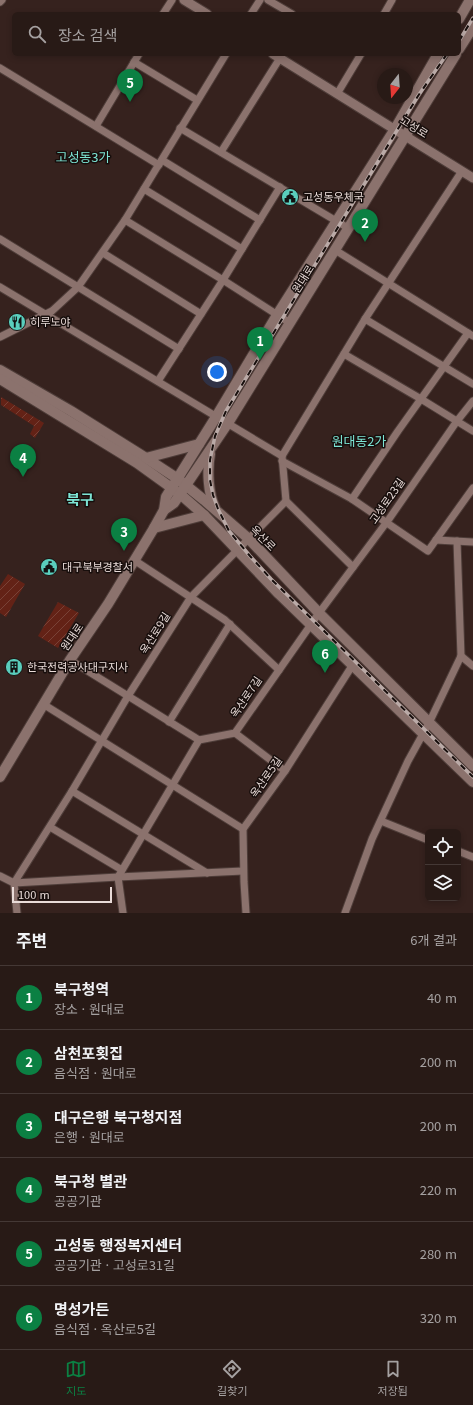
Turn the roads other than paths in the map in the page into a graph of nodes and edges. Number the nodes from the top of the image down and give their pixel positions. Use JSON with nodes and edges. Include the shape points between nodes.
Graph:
{"nodes":[{"id":1,"x":172,"y":0,"type":"edge"},
{"id":2,"x":184,"y":0,"type":"edge"},
{"id":3,"x":260,"y":0,"type":"edge"},
{"id":4,"x":268,"y":0,"type":"edge"},
{"id":5,"x":392,"y":0,"type":"edge"},
{"id":6,"x":470,"y":0,"type":"edge"},
{"id":7,"x":473,"y":2,"type":"edge"},
{"id":8,"x":164,"y":12,"type":"edge"},
{"id":9,"x":204,"y":12,"type":"edge"},
{"id":10,"x":252,"y":12,"type":"edge"},
{"id":11,"x":289,"y":12,"type":"edge"},
{"id":12,"x":385,"y":12,"type":"edge"},
{"id":13,"x":461,"y":16,"type":"edge"},
{"id":14,"x":473,"y":27,"type":"edge"},
{"id":15,"x":461,"y":46,"type":"edge"},
{"id":16,"x":138,"y":56,"type":"edge"},
{"id":17,"x":225,"y":56,"type":"edge"},
{"id":18,"x":276,"y":56,"type":"edge"},
{"id":19,"x":360,"y":56,"type":"edge"},
{"id":20,"x":437,"y":56,"type":"edge"},
{"id":21,"x":455,"y":56,"type":"edge"},
{"id":22,"x":134,"y":62,"type":"junction"},
{"id":23,"x":0,"y":68,"type":"edge"},
{"id":24,"x":337,"y":94,"type":"junction"},
{"id":25,"x":197,"y":100,"type":"junction"},
{"id":26,"x":96,"y":126,"type":"junction"},
{"id":27,"x":180,"y":128,"type":"junction"},
{"id":28,"x":395,"y":129,"type":"junction"},
{"id":29,"x":405,"y":135,"type":"junction"},
{"id":30,"x":222,"y":152,"type":"junction"},
{"id":31,"x":160,"y":162,"type":"junction"},
{"id":32,"x":462,"y":171,"type":"junction"},
{"id":33,"x":473,"y":178,"type":"edge"},
{"id":34,"x":280,"y":187,"type":"junction"},
{"id":35,"x":144,"y":189,"type":"junction"},
{"id":36,"x":125,"y":220,"type":"junction"},
{"id":37,"x":260,"y":220,"type":"junction"},
{"id":38,"x":336,"y":220,"type":"junction"},
{"id":39,"x":348,"y":228,"type":"junction"},
{"id":40,"x":0,"y":239,"type":"edge"},
{"id":41,"x":242,"y":249,"type":"junction"},
{"id":42,"x":335,"y":250,"type":"junction"},
{"id":43,"x":103,"y":253,"type":"junction"},
{"id":44,"x":224,"y":280,"type":"junction"},
{"id":45,"x":388,"y":283,"type":"junction"},
{"id":46,"x":0,"y":287,"type":"edge"},
{"id":47,"x":78,"y":287,"type":"junction"},
{"id":48,"x":45,"y":314,"type":"junction"},
{"id":49,"x":202,"y":314,"type":"junction"},
{"id":50,"x":278,"y":315,"type":"junction"},
{"id":51,"x":365,"y":319,"type":"junction"},
{"id":52,"x":290,"y":323,"type":"junction"},
{"id":53,"x":471,"y":334,"type":"edge"},
{"id":54,"x":0,"y":337,"type":"edge"},
{"id":55,"x":179,"y":349,"type":"junction"},
{"id":56,"x":344,"y":354,"type":"junction"},
{"id":57,"x":444,"y":367,"type":"junction"},
{"id":58,"x":0,"y":370,"type":"edge"},
{"id":59,"x":0,"y":379,"type":"edge"},
{"id":60,"x":158,"y":381,"type":"junction"},
{"id":61,"x":473,"y":384,"type":"edge"},
{"id":62,"x":421,"y":398,"type":"junction"},
{"id":63,"x":473,"y":401,"type":"edge"},
{"id":64,"x":216,"y":417,"type":"junction"},
{"id":65,"x":457,"y":421,"type":"junction"},
{"id":66,"x":228,"y":423,"type":"junction"},
{"id":67,"x":473,"y":431,"type":"edge"},
{"id":68,"x":199,"y":444,"type":"junction"},
{"id":69,"x":211,"y":449,"type":"junction"},
{"id":70,"x":146,"y":458,"type":"junction"},
{"id":71,"x":282,"y":458,"type":"junction"},
{"id":72,"x":178,"y":479,"type":"junction"},
{"id":73,"x":172,"y":488,"type":"junction"},
{"id":74,"x":473,"y":488,"type":"edge"},
{"id":75,"x":183,"y":490,"type":"junction"},
{"id":76,"x":352,"y":499,"type":"junction"},
{"id":77,"x":286,"y":501,"type":"junction"},
{"id":78,"x":164,"y":510,"type":"junction"},
{"id":79,"x":216,"y":510,"type":"junction"},
{"id":80,"x":204,"y":515,"type":"junction"},
{"id":81,"x":386,"y":522,"type":"junction"},
{"id":82,"x":154,"y":528,"type":"junction"},
{"id":83,"x":249,"y":539,"type":"junction"},
{"id":84,"x":436,"y":540,"type":"junction"},
{"id":85,"x":457,"y":541,"type":"junction"},
{"id":86,"x":473,"y":542,"type":"edge"},
{"id":87,"x":238,"y":550,"type":"junction"},
{"id":88,"x":134,"y":560,"type":"junction"},
{"id":89,"x":353,"y":567,"type":"junction"},
{"id":90,"x":191,"y":597,"type":"junction"},
{"id":91,"x":319,"y":613,"type":"junction"},
{"id":92,"x":230,"y":624,"type":"junction"},
{"id":93,"x":310,"y":624,"type":"junction"},
{"id":94,"x":461,"y":656,"type":"junction"},
{"id":95,"x":70,"y":660,"type":"junction"},
{"id":96,"x":352,"y":666,"type":"junction"},
{"id":97,"x":473,"y":666,"type":"edge"},
{"id":98,"x":279,"y":670,"type":"junction"},
{"id":99,"x":128,"y":696,"type":"junction"},
{"id":100,"x":43,"y":704,"type":"junction"},
{"id":101,"x":169,"y":722,"type":"junction"},
{"id":102,"x":429,"y":723,"type":"junction"},
{"id":103,"x":235,"y":733,"type":"junction"},
{"id":104,"x":424,"y":733,"type":"junction"},
{"id":105,"x":199,"y":740,"type":"junction"},
{"id":106,"x":102,"y":741,"type":"junction"},
{"id":107,"x":473,"y":766,"type":"edge"},
{"id":108,"x":285,"y":771,"type":"junction"},
{"id":109,"x":0,"y":778,"type":"edge"},
{"id":110,"x":473,"y":782,"type":"edge"},
{"id":111,"x":173,"y":785,"type":"junction"},
{"id":112,"x":72,"y":791,"type":"junction"},
{"id":113,"x":381,"y":821,"type":"junction"},
{"id":114,"x":50,"y":827,"type":"junction"},
{"id":115,"x":243,"y":829,"type":"junction"},
{"id":116,"x":144,"y":834,"type":"junction"},
{"id":117,"x":425,"y":839,"type":"edge"},
{"id":118,"x":461,"y":852,"type":"edge"},
{"id":119,"x":473,"y":857,"type":"edge"},
{"id":120,"x":243,"y":871,"type":"junction"},
{"id":121,"x":120,"y":873,"type":"junction"},
{"id":122,"x":208,"y":873,"type":"junction"},
{"id":123,"x":0,"y":876,"type":"edge"},
{"id":124,"x":14,"y":883,"type":"junction"},
{"id":125,"x":17,"y":913,"type":"edge"},
{"id":126,"x":123,"y":913,"type":"edge"},
{"id":127,"x":246,"y":913,"type":"edge"},
{"id":128,"x":345,"y":913,"type":"edge"}],
"edges":[{"from":1,"to":8,"type":"street"},
{"from":2,"to":9,"type":"street"},
{"from":3,"to":10,"type":"street"},
{"from":4,"to":11,"type":"street"},
{"from":5,"to":12,"type":"street"},
{"from":6,"to":7,"type":"street"},
{"from":6,"to":13,"type":"main road"},
{"from":14,"to":15,"type":"main road"},
{"from":16,"to":22,"type":"street"},
{"from":17,"to":25,"type":"street"},
{"from":18,"to":24,"type":"street","name":"고성로"},
{"from":18,"to":30,"type":"street","name":"고성로"},
{"from":19,"to":24,"type":"street"},
{"from":20,"to":28,"type":"main road","name":"원대로"},
{"from":21,"to":29,"type":"main road","name":"원대로"},
{"from":22,"to":25,"type":"street"},
{"from":22,"to":26,"type":"street"},
{"from":23,"to":26,"type":"street"},
{"from":24,"to":28,"type":"street","name":"고성로"},
{"from":25,"to":27,"type":"street"},
{"from":26,"to":31,"type":"street"},
{"from":27,"to":30,"type":"street"},
{"from":27,"to":31,"type":"street"},
{"from":28,"to":29,"type":"street","name":"고성로"},
{"from":28,"to":38,"type":"main road","name":"원대로"},
{"from":29,"to":32,"type":"street","name":"고성로"},
{"from":29,"to":39,"type":"main road","name":"원대로"},
{"from":30,"to":34,"type":"street"},
{"from":31,"to":35,"type":"street"},
{"from":31,"to":37,"type":"street"},
{"from":32,"to":33,"type":"street","name":"고성로"},
{"from":32,"to":45,"type":"street"},
{"from":34,"to":37,"type":"street"},
{"from":34,"to":38,"type":"street"},
{"from":35,"to":36,"type":"street"},
{"from":35,"to":41,"type":"street"},
{"from":36,"to":43,"type":"street"},
{"from":36,"to":44,"type":"street"},
{"from":37,"to":41,"type":"street"},
{"from":38,"to":39,"type":"street"},
{"from":38,"to":50,"type":"main road","name":"원대로"},
{"from":39,"to":42,"type":"main road","name":"원대로"},
{"from":40,"to":47,"type":"street"},
{"from":41,"to":44,"type":"street"},
{"from":42,"to":45,"type":"street"},
{"from":42,"to":52,"type":"main road","name":"원대로"},
{"from":43,"to":47,"type":"street"},
{"from":43,"to":49,"type":"street"},
{"from":44,"to":49,"type":"street"},
{"from":44,"to":50,"type":"street"},
{"from":45,"to":51,"type":"street"},
{"from":45,"to":53,"type":"street"},
{"from":46,"to":48,"type":"street"},
{"from":47,"to":48,"type":"street"},
{"from":47,"to":55,"type":"street"},
{"from":48,"to":54,"type":"street"},
{"from":48,"to":60,"type":"street"},
{"from":49,"to":55,"type":"street"},
{"from":50,"to":52,"type":"street"},
{"from":50,"to":64,"type":"main road","name":"원대로"},
{"from":51,"to":56,"type":"street"},
{"from":51,"to":57,"type":"street"},
{"from":52,"to":66,"type":"main road","name":"원대로"},
{"from":53,"to":57,"type":"street"},
{"from":55,"to":60,"type":"street"},
{"from":56,"to":62,"type":"street"},
{"from":56,"to":71,"type":"street"},
{"from":57,"to":61,"type":"street"},
{"from":57,"to":62,"type":"street"},
{"from":58,"to":70,"type":"main road","name":"옥산로"},
{"from":59,"to":73,"type":"main road","name":"옥산로","via":[[125,455]]},
{"from":60,"to":64,"type":"street"},
{"from":62,"to":65,"type":"street"},
{"from":62,"to":76,"type":"street"},
{"from":63,"to":65,"type":"street","name":"고성로23길"},
{"from":64,"to":66,"type":"street"},
{"from":64,"to":68,"type":"main road","name":"원대로"},
{"from":65,"to":67,"type":"street"},
{"from":65,"to":81,"type":"street","name":"고성로23길"},
{"from":66,"to":69,"type":"main road","name":"원대로"},
{"from":66,"to":71,"type":"street"},
{"from":68,"to":70,"type":"main road"},
{"from":68,"to":72,"type":"main road","name":"원대로"},
{"from":69,"to":75,"type":"main road","name":"원대로"},
{"from":69,"to":79,"type":"main road","via":[[208,467],[212,502]]},
{"from":70,"to":72,"type":"main road","name":"옥산로"},
{"from":71,"to":76,"type":"street"},
{"from":71,"to":77,"type":"street"},
{"from":72,"to":73,"type":"main road","name":"원대로"},
{"from":72,"to":75,"type":"main road","name":"옥산로"},
{"from":73,"to":75,"type":"main road","name":"옥산로"},
{"from":73,"to":78,"type":"main road","name":"원대로","via":[[166,497]]},
{"from":74,"to":84,"type":"street"},
{"from":75,"to":78,"type":"main road","name":"원대로","via":[[174,503]]},
{"from":75,"to":79,"type":"main road","name":"옥산로"},
{"from":75,"to":80,"type":"main road"},
{"from":76,"to":81,"type":"street"},
{"from":77,"to":83,"type":"street","name":"옥산로9길"},
{"from":77,"to":89,"type":"street"},
{"from":78,"to":82,"type":"main road","name":"원대로"},
{"from":79,"to":83,"type":"main road","name":"옥산로"},
{"from":80,"to":82,"type":"main road"},
{"from":80,"to":87,"type":"main road"},
{"from":81,"to":84,"type":"street","via":[[428,551]]},
{"from":81,"to":89,"type":"street","name":"고성로23길"},
{"from":82,"to":88,"type":"main road","name":"원대로"},
{"from":83,"to":87,"type":"street","name":"옥산로9길"},
{"from":83,"to":91,"type":"main road","name":"옥산로"},
{"from":84,"to":85,"type":"street"},
{"from":85,"to":86,"type":"street"},
{"from":85,"to":94,"type":"street"},
{"from":87,"to":90,"type":"street","name":"옥산로9길"},
{"from":87,"to":93,"type":"main road"},
{"from":88,"to":90,"type":"street"},
{"from":88,"to":95,"type":"main road","name":"원대로"},
{"from":89,"to":91,"type":"street","name":"고성로23길"},
{"from":90,"to":92,"type":"street"},
{"from":90,"to":99,"type":"street","name":"옥산로9길"},
{"from":91,"to":93,"type":"street","name":"옥산로7길"},
{"from":91,"to":102,"type":"main road","name":"옥산로"},
{"from":92,"to":98,"type":"street"},
{"from":92,"to":101,"type":"street"},
{"from":93,"to":96,"type":"main road"},
{"from":93,"to":98,"type":"street","name":"옥산로7길"},
{"from":94,"to":97,"type":"street"},
{"from":94,"to":102,"type":"street"},
{"from":95,"to":99,"type":"street"},
{"from":95,"to":100,"type":"main road","name":"원대로"},
{"from":96,"to":104,"type":"main road"},
{"from":96,"to":108,"type":"street","name":"옥산로5길"},
{"from":98,"to":103,"type":"street","name":"옥산로7길"},
{"from":99,"to":101,"type":"street"},
{"from":99,"to":106,"type":"street","name":"옥산로9길"},
{"from":100,"to":106,"type":"street"},
{"from":100,"to":109,"type":"main road","name":"원대로"},
{"from":101,"to":105,"type":"street"},
{"from":102,"to":104,"type":"street"},
{"from":102,"to":107,"type":"main road","name":"옥산로"},
{"from":103,"to":105,"type":"street","name":"옥산로7길"},
{"from":103,"to":108,"type":"street"},
{"from":104,"to":110,"type":"main road"},
{"from":104,"to":113,"type":"street","via":[[408,761]]},
{"from":105,"to":111,"type":"street"},
{"from":106,"to":111,"type":"street"},
{"from":106,"to":112,"type":"street","name":"옥산로9길"},
{"from":108,"to":115,"type":"street","name":"옥산로5길"},
{"from":111,"to":115,"type":"street"},
{"from":111,"to":116,"type":"street"},
{"from":112,"to":114,"type":"street","name":"옥산로9길"},
{"from":112,"to":116,"type":"street"},
{"from":113,"to":117,"type":"street"},
{"from":113,"to":128,"type":"street"},
{"from":114,"to":121,"type":"street"},
{"from":114,"to":124,"type":"street","name":"옥산로9길"},
{"from":115,"to":120,"type":"street"},
{"from":116,"to":121,"type":"street"},
{"from":116,"to":122,"type":"street"},
{"from":118,"to":119,"type":"street"},
{"from":120,"to":122,"type":"street"},
{"from":120,"to":127,"type":"street"},
{"from":121,"to":122,"type":"street"},
{"from":121,"to":124,"type":"street"},
{"from":121,"to":126,"type":"street"},
{"from":123,"to":124,"type":"street"},
{"from":124,"to":125,"type":"street"}]}
